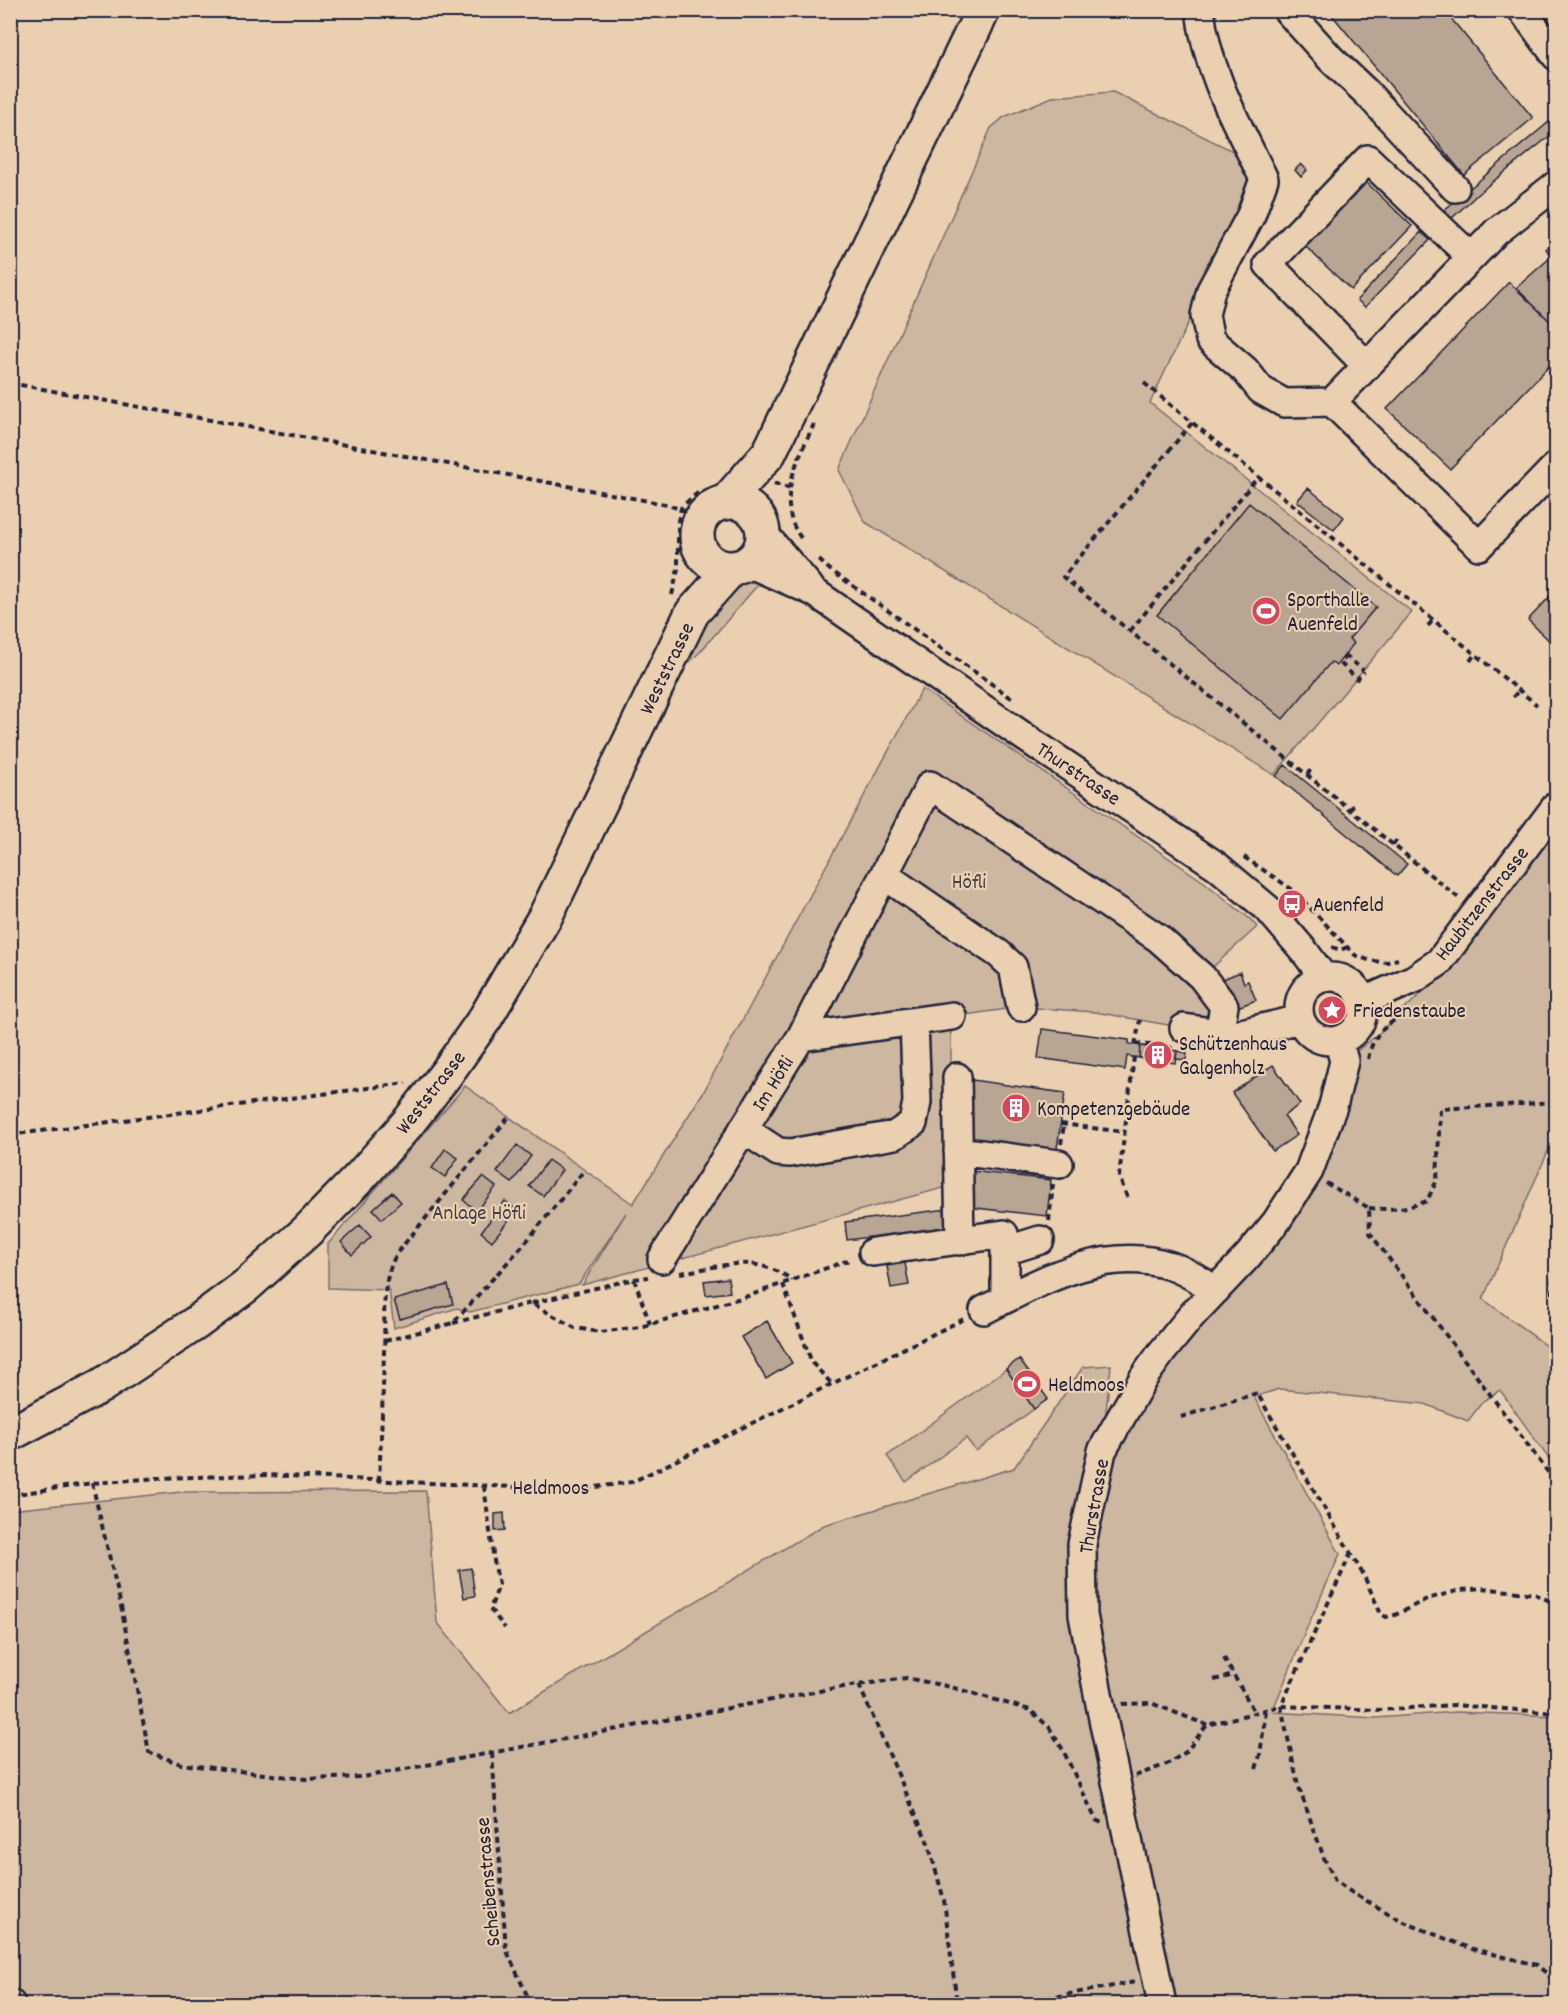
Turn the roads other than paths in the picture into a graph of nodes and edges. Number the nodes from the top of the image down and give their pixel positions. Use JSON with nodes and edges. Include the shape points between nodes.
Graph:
{"nodes":[{"id":1,"x":983,"y":10,"type":"edge"},
{"id":2,"x":1200,"y":10,"type":"edge"},
{"id":3,"x":1287,"y":10,"type":"edge"},
{"id":4,"x":1522,"y":10,"type":"edge"},
{"id":5,"x":1557,"y":57,"type":"edge"},
{"id":6,"x":1557,"y":184,"type":"edge"},
{"id":7,"x":1455,"y":188,"type":"dead end"},
{"id":8,"x":1471,"y":257,"type":"junction"},
{"id":9,"x":1366,"y":366,"type":"junction"},
{"id":10,"x":1332,"y":402,"type":"junction"},
{"id":11,"x":769,"y":453,"type":"junction"},
{"id":12,"x":1557,"y":466,"type":"edge"},
{"id":13,"x":704,"y":504,"type":"junction"},
{"id":14,"x":761,"y":526,"type":"junction"},
{"id":15,"x":700,"y":550,"type":"junction"},
{"id":16,"x":740,"y":565,"type":"junction"},
{"id":17,"x":814,"y":592,"type":"junction"},
{"id":18,"x":681,"y":607,"type":"junction"},
{"id":19,"x":1557,"y":806,"type":"edge"},
{"id":20,"x":884,"y":875,"type":"junction"},
{"id":21,"x":1324,"y":978,"type":"junction"},
{"id":22,"x":1362,"y":1002,"type":"junction"},
{"id":23,"x":1021,"y":1007,"type":"dead end"},
{"id":24,"x":952,"y":1016,"type":"dead end"},
{"id":25,"x":1300,"y":1019,"type":"junction"},
{"id":26,"x":914,"y":1022,"type":"junction"},
{"id":27,"x":1219,"y":1034,"type":"junction"},
{"id":28,"x":801,"y":1037,"type":"junction"},
{"id":29,"x":1180,"y":1039,"type":"road end"},
{"id":30,"x":1338,"y":1040,"type":"junction"},
{"id":31,"x":957,"y":1077,"type":"dead end"},
{"id":32,"x":743,"y":1129,"type":"junction"},
{"id":33,"x":958,"y":1151,"type":"junction"},
{"id":34,"x":1059,"y":1164,"type":"dead end"},
{"id":35,"x":960,"y":1240,"type":"junction"},
{"id":36,"x":1040,"y":1240,"type":"dead end"},
{"id":37,"x":1005,"y":1251,"type":"junction"},
{"id":38,"x":873,"y":1252,"type":"road end"},
{"id":39,"x":665,"y":1269,"type":"road end"},
{"id":40,"x":1216,"y":1290,"type":"junction"},
{"id":41,"x":1008,"y":1298,"type":"junction"},
{"id":42,"x":984,"y":1310,"type":"road end"},
{"id":43,"x":10,"y":1434,"type":"edge"},
{"id":44,"x":1162,"y":2004,"type":"edge"}],
"edges":[{"from":1,"to":11,"type":"main road"},
{"from":2,"to":10,"type":"street","via":[[1203,37],[1217,82],[1264,178],[1251,216],[1211,290],[1205,315],[1210,340],[1245,370],[1261,390],[1284,403]]},
{"from":3,"to":7,"type":"street"},
{"from":4,"to":5,"type":"street"},
{"from":6,"to":8,"type":"street"},
{"from":8,"to":9,"type":"street"},
{"from":8,"to":9,"type":"street","via":[[1368,159],[1268,264]]},
{"from":9,"to":10,"type":"street"},
{"from":10,"to":12,"type":"street","via":[[1479,546]]},
{"from":11,"to":13,"type":"main road"},
{"from":11,"to":14,"type":"main road","name":"Weststrasse"},
{"from":13,"to":14,"type":"main road","via":[[743,505]]},
{"from":13,"to":15,"type":"main road","via":[[697,534]]},
{"from":14,"to":16,"type":"main road","name":"Weststrasse","via":[[759,552]]},
{"from":14,"to":17,"type":"street","name":"Thurstrasse"},
{"from":15,"to":16,"type":"main road","via":[[711,563],[725,568]]},
{"from":15,"to":18,"type":"main road","name":"Weststrasse"},
{"from":16,"to":17,"type":"street","name":"Thurstrasse"},
{"from":16,"to":18,"type":"main road","name":"Weststrasse"},
{"from":17,"to":21,"type":"street","name":"Thurstrasse","via":[[1217,866],[1268,909]]},
{"from":18,"to":43,"type":"main road","name":"Weststrasse","via":[[546,915],[486,1017],[407,1124],[330,1208],[247,1285],[121,1373]]},
{"from":19,"to":22,"type":"street","name":"Haubitzenstrasse","via":[[1438,962],[1414,979]]},
{"from":20,"to":23,"type":"street","via":[[1013,967]]},
{"from":20,"to":27,"type":"street","via":[[930,785],[1158,938],[1202,976],[1224,1006]]},
{"from":20,"to":28,"type":"street"},
{"from":21,"to":22,"type":"street","via":[[1334,977],[1352,985]]},
{"from":21,"to":25,"type":"street","via":[[1303,993]]},
{"from":22,"to":30,"type":"street","via":[[1355,1030]]},
{"from":24,"to":26,"type":"street","name":"Im Höfli"},
{"from":25,"to":27,"type":"street","via":[[1233,1035]]},
{"from":25,"to":30,"type":"street","via":[[1311,1034]]},
{"from":26,"to":28,"type":"street","name":"Im Höfli"},
{"from":26,"to":32,"type":"street","via":[[917,1102],[913,1123],[895,1135],[790,1153],[778,1152]]},
{"from":27,"to":29,"type":"street"},
{"from":28,"to":32,"type":"street","name":"Im Höfli"},
{"from":30,"to":40,"type":"street","name":"Thurstrasse","via":[[1344,1061],[1333,1106],[1309,1171],[1276,1222]]},
{"from":31,"to":33,"type":"street"},
{"from":32,"to":39,"type":"street","name":"Im Höfli"},
{"from":33,"to":34,"type":"street"},
{"from":33,"to":35,"type":"street"},
{"from":35,"to":37,"type":"street","via":[[1004,1234]]},
{"from":35,"to":38,"type":"street"},
{"from":36,"to":37,"type":"street"},
{"from":37,"to":41,"type":"street"},
{"from":40,"to":41,"type":"street","via":[[1173,1267],[1145,1260],[1116,1260],[1063,1272]]},
{"from":40,"to":44,"type":"street","name":"Thurstrasse","via":[[1144,1377],[1102,1451],[1082,1544],[1083,1615]]},
{"from":41,"to":42,"type":"street"}]}
